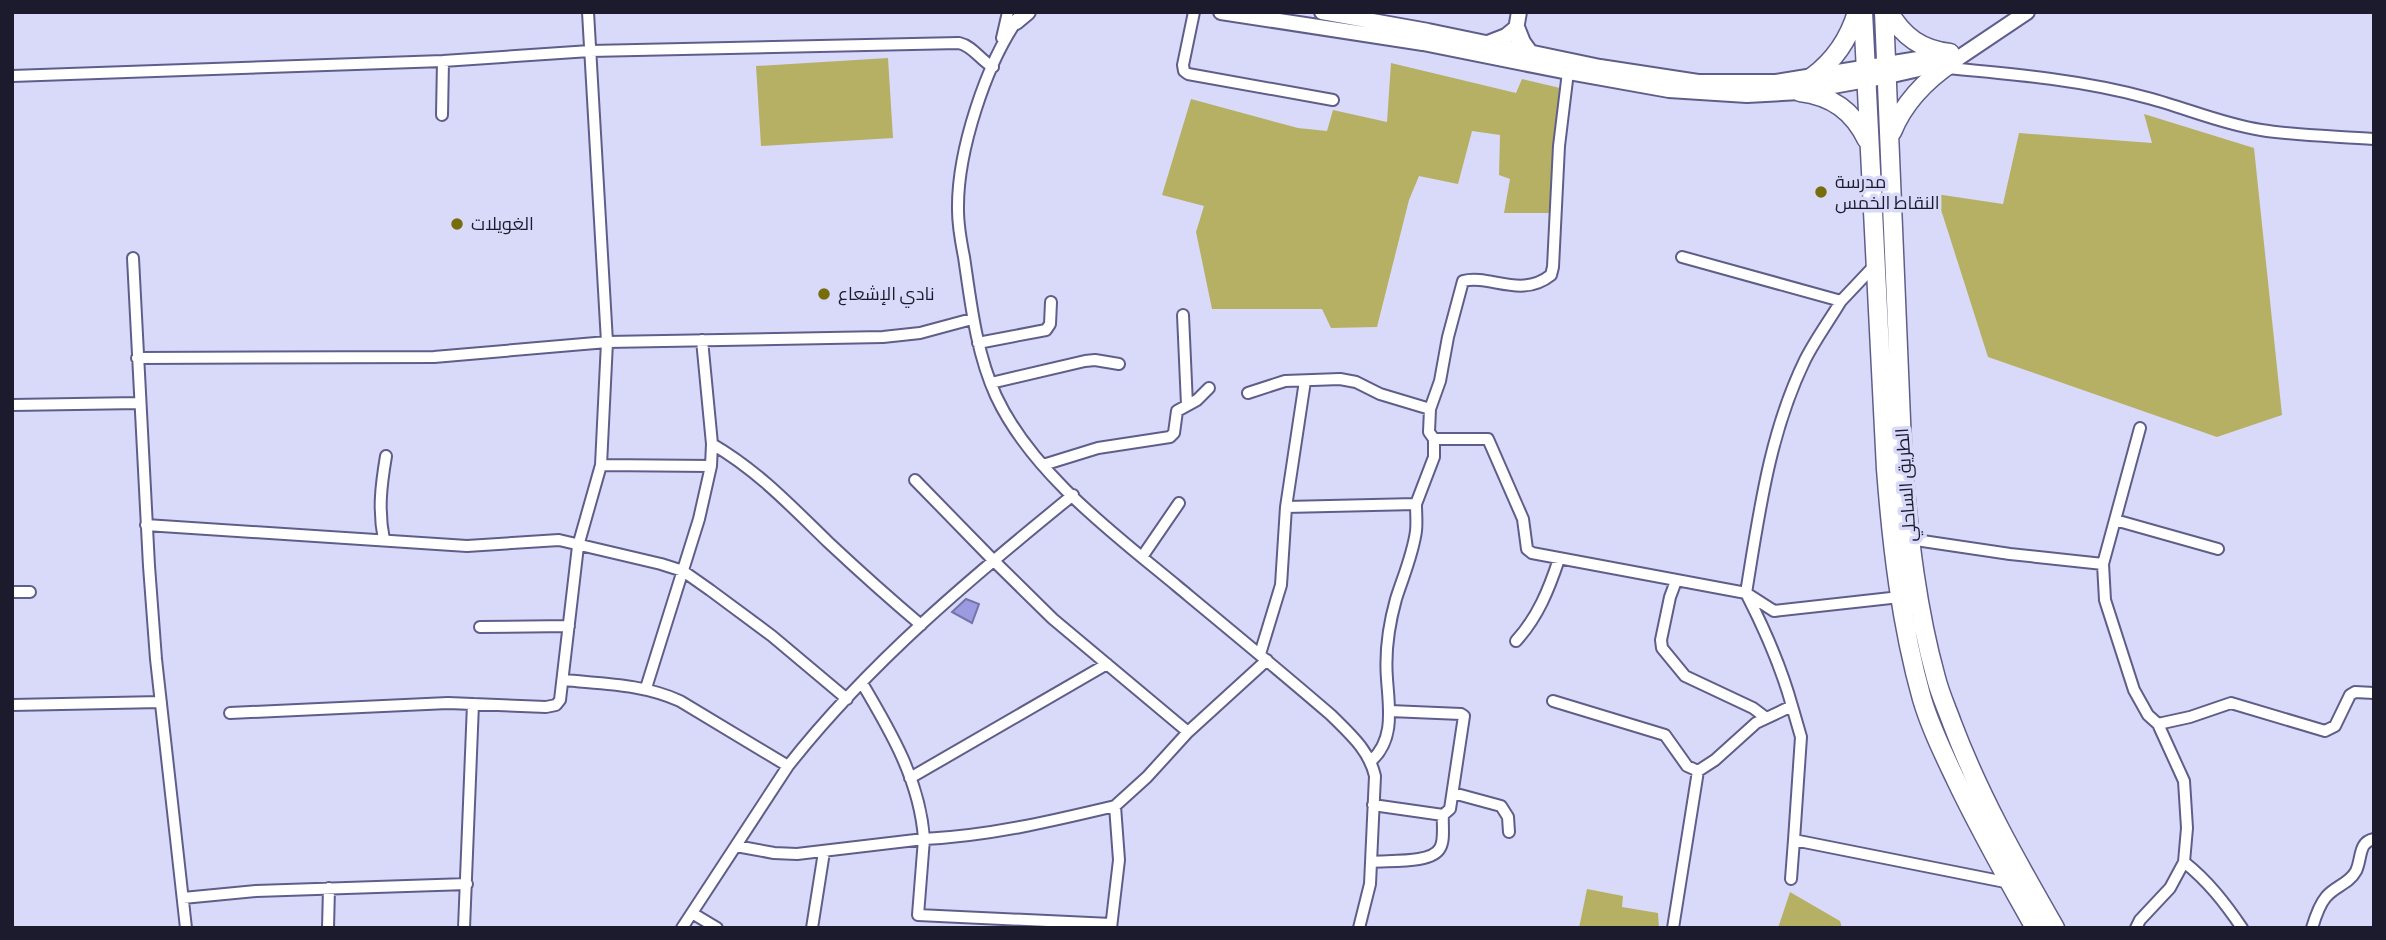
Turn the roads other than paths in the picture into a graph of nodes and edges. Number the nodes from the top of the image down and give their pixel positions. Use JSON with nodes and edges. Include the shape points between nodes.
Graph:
{"nodes":[{"id":1,"x":588,"y":12,"type":"edge"},
{"id":2,"x":1028,"y":12,"type":"edge"},
{"id":3,"x":1194,"y":12,"type":"edge"},
{"id":4,"x":1221,"y":12,"type":"edge"},
{"id":5,"x":1322,"y":12,"type":"edge"},
{"id":6,"x":1860,"y":12,"type":"edge"},
{"id":7,"x":1887,"y":12,"type":"edge"},
{"id":8,"x":2027,"y":12,"type":"edge"},
{"id":9,"x":1012,"y":15,"type":"edge"},
{"id":10,"x":1518,"y":19,"type":"edge"},
{"id":11,"x":1486,"y":43,"type":"junction"},
{"id":12,"x":590,"y":51,"type":"junction"},
{"id":13,"x":1531,"y":53,"type":"junction"},
{"id":14,"x":1513,"y":55,"type":"junction"},
{"id":15,"x":1949,"y":60,"type":"junction"},
{"id":16,"x":443,"y":61,"type":"junction"},
{"id":17,"x":995,"y":62,"type":"junction"},
{"id":18,"x":1888,"y":70,"type":"junction"},
{"id":19,"x":1568,"y":72,"type":"junction"},
{"id":20,"x":1866,"y":73,"type":"junction"},
{"id":21,"x":12,"y":76,"type":"edge"},
{"id":22,"x":1812,"y":77,"type":"junction"},
{"id":23,"x":1800,"y":92,"type":"junction"},
{"id":24,"x":1333,"y":100,"type":"dead end"},
{"id":25,"x":442,"y":115,"type":"dead end"},
{"id":26,"x":1891,"y":136,"type":"junction"},
{"id":27,"x":2374,"y":139,"type":"edge"},
{"id":28,"x":1870,"y":155,"type":"junction"},
{"id":29,"x":1682,"y":257,"type":"dead end"},
{"id":30,"x":133,"y":258,"type":"dead end"},
{"id":31,"x":1875,"y":265,"type":"junction"},
{"id":32,"x":1841,"y":301,"type":"junction"},
{"id":33,"x":1051,"y":302,"type":"dead end"},
{"id":34,"x":1183,"y":315,"type":"dead end"},
{"id":35,"x":972,"y":319,"type":"junction"},
{"id":36,"x":702,"y":340,"type":"junction"},
{"id":37,"x":607,"y":342,"type":"junction"},
{"id":38,"x":978,"y":343,"type":"junction"},
{"id":39,"x":137,"y":358,"type":"junction"},
{"id":40,"x":1119,"y":364,"type":"dead end"},
{"id":41,"x":1305,"y":381,"type":"junction"},
{"id":42,"x":991,"y":383,"type":"junction"},
{"id":43,"x":1209,"y":388,"type":"dead end"},
{"id":44,"x":1248,"y":393,"type":"dead end"},
{"id":45,"x":139,"y":403,"type":"junction"},
{"id":46,"x":12,"y":405,"type":"edge"},
{"id":47,"x":1187,"y":405,"type":"junction"},
{"id":48,"x":1430,"y":409,"type":"junction"},
{"id":49,"x":2140,"y":428,"type":"dead end"},
{"id":50,"x":1434,"y":439,"type":"junction"},
{"id":51,"x":712,"y":444,"type":"junction"},
{"id":52,"x":386,"y":456,"type":"dead end"},
{"id":53,"x":601,"y":465,"type":"junction"},
{"id":54,"x":1043,"y":465,"type":"junction"},
{"id":55,"x":710,"y":466,"type":"junction"},
{"id":56,"x":915,"y":480,"type":"dead end"},
{"id":57,"x":1073,"y":495,"type":"junction"},
{"id":58,"x":1178,"y":503,"type":"dead end"},
{"id":59,"x":1416,"y":504,"type":"junction"},
{"id":60,"x":1286,"y":507,"type":"junction"},
{"id":61,"x":2115,"y":520,"type":"junction"},
{"id":62,"x":146,"y":525,"type":"junction"},
{"id":63,"x":1909,"y":539,"type":"junction"},
{"id":64,"x":384,"y":540,"type":"junction"},
{"id":65,"x":578,"y":546,"type":"junction"},
{"id":66,"x":2218,"y":549,"type":"dead end"},
{"id":67,"x":1142,"y":557,"type":"junction"},
{"id":68,"x":1559,"y":559,"type":"junction"},
{"id":69,"x":993,"y":561,"type":"junction"},
{"id":70,"x":2103,"y":564,"type":"junction"},
{"id":71,"x":683,"y":571,"type":"junction"},
{"id":72,"x":1676,"y":581,"type":"junction"},
{"id":73,"x":12,"y":592,"type":"edge"},
{"id":74,"x":30,"y":592,"type":"dead end"},
{"id":75,"x":1746,"y":593,"type":"junction"},
{"id":76,"x":1900,"y":597,"type":"junction"},
{"id":77,"x":921,"y":625,"type":"junction"},
{"id":78,"x":569,"y":626,"type":"junction"},
{"id":79,"x":480,"y":627,"type":"dead end"},
{"id":80,"x":1516,"y":641,"type":"dead end"},
{"id":81,"x":1264,"y":657,"type":"junction"},
{"id":82,"x":1107,"y":664,"type":"junction"},
{"id":83,"x":564,"y":680,"type":"junction"},
{"id":84,"x":862,"y":682,"type":"junction"},
{"id":85,"x":646,"y":688,"type":"junction"},
{"id":86,"x":2374,"y":693,"type":"edge"},
{"id":87,"x":847,"y":699,"type":"junction"},
{"id":88,"x":1553,"y":701,"type":"dead end"},
{"id":89,"x":161,"y":702,"type":"junction"},
{"id":90,"x":473,"y":704,"type":"junction"},
{"id":91,"x":12,"y":705,"type":"edge"},
{"id":92,"x":1792,"y":706,"type":"junction"},
{"id":93,"x":1390,"y":711,"type":"junction"},
{"id":94,"x":230,"y":713,"type":"dead end"},
{"id":95,"x":1765,"y":717,"type":"junction"},
{"id":96,"x":2158,"y":724,"type":"junction"},
{"id":97,"x":1188,"y":732,"type":"junction"},
{"id":98,"x":1371,"y":761,"type":"junction"},
{"id":99,"x":789,"y":766,"type":"junction"},
{"id":100,"x":1698,"y":771,"type":"junction"},
{"id":101,"x":910,"y":778,"type":"junction"},
{"id":102,"x":1453,"y":793,"type":"junction"},
{"id":103,"x":1373,"y":805,"type":"junction"},
{"id":104,"x":1115,"y":806,"type":"junction"},
{"id":105,"x":1443,"y":815,"type":"junction"},
{"id":106,"x":1509,"y":832,"type":"dead end"},
{"id":107,"x":924,"y":839,"type":"junction"},
{"id":108,"x":2374,"y":839,"type":"edge"},
{"id":109,"x":1794,"y":840,"type":"junction"},
{"id":110,"x":736,"y":846,"type":"junction"},
{"id":111,"x":824,"y":852,"type":"junction"},
{"id":112,"x":1371,"y":862,"type":"junction"},
{"id":113,"x":2184,"y":862,"type":"junction"},
{"id":114,"x":1791,"y":879,"type":"dead end"},
{"id":115,"x":2010,"y":883,"type":"junction"},
{"id":116,"x":467,"y":884,"type":"junction"},
{"id":117,"x":330,"y":888,"type":"junction"},
{"id":118,"x":183,"y":898,"type":"junction"},
{"id":119,"x":692,"y":913,"type":"junction"},
{"id":120,"x":918,"y":915,"type":"junction"},
{"id":121,"x":711,"y":926,"type":"edge"},
{"id":122,"x":1111,"y":926,"type":"edge"},
{"id":123,"x":186,"y":928,"type":"edge"},
{"id":124,"x":328,"y":928,"type":"edge"},
{"id":125,"x":464,"y":928,"type":"edge"},
{"id":126,"x":682,"y":928,"type":"edge"},
{"id":127,"x":812,"y":928,"type":"edge"},
{"id":128,"x":917,"y":928,"type":"edge"},
{"id":129,"x":1359,"y":928,"type":"edge"},
{"id":130,"x":1672,"y":928,"type":"edge"},
{"id":131,"x":2035,"y":928,"type":"edge"},
{"id":132,"x":2055,"y":928,"type":"edge"},
{"id":133,"x":2136,"y":928,"type":"edge"},
{"id":134,"x":2242,"y":928,"type":"edge"},
{"id":135,"x":2312,"y":928,"type":"edge"}],
"edges":[{"from":1,"to":12,"type":"street"},
{"from":2,"to":9,"type":"street"},
{"from":3,"to":24,"type":"street","via":[[1183,65],[1188,74]]},
{"from":4,"to":14,"type":"street"},
{"from":5,"to":11,"type":"street"},
{"from":6,"to":20,"type":"highway","name":"الطريق الساحلي"},
{"from":6,"to":22,"type":"highway","via":[[1839,52]]},
{"from":7,"to":15,"type":"highway","via":[[1909,38]]},
{"from":7,"to":18,"type":"highway","name":"الطريق الساحلي"},
{"from":8,"to":15,"type":"street"},
{"from":9,"to":17,"type":"street"},
{"from":10,"to":11,"type":"street","via":[[1506,36]]},
{"from":10,"to":13,"type":"street","via":[[1522,42]]},
{"from":10,"to":14,"type":"street"},
{"from":11,"to":14,"type":"street"},
{"from":12,"to":16,"type":"street"},
{"from":12,"to":17,"type":"street","via":[[958,43],[969,46],[979,58]]},
{"from":12,"to":37,"type":"street"},
{"from":13,"to":14,"type":"street"},
{"from":13,"to":22,"type":"street","via":[[1698,82],[1750,84]]},
{"from":14,"to":19,"type":"street"},
{"from":15,"to":18,"type":"street"},
{"from":15,"to":26,"type":"highway","via":[[1910,100]]},
{"from":15,"to":27,"type":"street","via":[[2146,97],[2261,130]]},
{"from":16,"to":21,"type":"street"},
{"from":16,"to":25,"type":"street"},
{"from":17,"to":35,"type":"street","via":[[964,148],[958,196]]},
{"from":18,"to":20,"type":"street"},
{"from":18,"to":26,"type":"highway","name":"الطريق الساحلي"},
{"from":19,"to":23,"type":"street","via":[[1696,93]]},
{"from":19,"to":48,"type":"street","via":[[1550,275],[1511,287],[1464,281]]},
{"from":20,"to":22,"type":"street"},
{"from":20,"to":23,"type":"street"},
{"from":20,"to":28,"type":"highway","name":"الطريق الساحلي"},
{"from":23,"to":28,"type":"highway","via":[[1841,106],[1861,127]]},
{"from":26,"to":63,"type":"highway","name":"الطريق الساحلي","via":[[1892,239]]},
{"from":28,"to":31,"type":"highway","name":"الطريق الساحلي"},
{"from":29,"to":32,"type":"street"},
{"from":30,"to":39,"type":"street"},
{"from":31,"to":32,"type":"street"},
{"from":31,"to":76,"type":"highway","name":"الطريق الساحلي","via":[[1886,482]]},
{"from":32,"to":75,"type":"street","via":[[1805,359],[1774,441]]},
{"from":33,"to":38,"type":"street","via":[[1046,330]]},
{"from":34,"to":47,"type":"street"},
{"from":35,"to":36,"type":"street","via":[[899,336]]},
{"from":35,"to":38,"type":"street"},
{"from":36,"to":37,"type":"street"},
{"from":36,"to":51,"type":"street"},
{"from":37,"to":39,"type":"street","via":[[434,357]]},
{"from":37,"to":53,"type":"street"},
{"from":38,"to":42,"type":"street"},
{"from":39,"to":45,"type":"street"},
{"from":40,"to":42,"type":"street","via":[[1085,361]]},
{"from":41,"to":44,"type":"street","via":[[1271,384]]},
{"from":41,"to":48,"type":"street","via":[[1349,380]]},
{"from":41,"to":60,"type":"street"},
{"from":42,"to":54,"type":"street","via":[[1010,421]]},
{"from":43,"to":47,"type":"street"},
{"from":45,"to":46,"type":"street"},
{"from":45,"to":62,"type":"street"},
{"from":47,"to":54,"type":"street","via":[[1176,413],[1170,438],[1098,448]]},
{"from":48,"to":50,"type":"street","via":[[1429,432]]},
{"from":49,"to":61,"type":"street"},
{"from":50,"to":59,"type":"street","via":[[1432,465]]},
{"from":50,"to":68,"type":"street","via":[[1488,439],[1523,519],[1527,549]]},
{"from":51,"to":55,"type":"street"},
{"from":51,"to":77,"type":"street","via":[[761,477]]},
{"from":52,"to":64,"type":"street","via":[[379,494]]},
{"from":53,"to":55,"type":"street"},
{"from":53,"to":65,"type":"street"},
{"from":54,"to":57,"type":"street"},
{"from":55,"to":71,"type":"street"},
{"from":56,"to":69,"type":"street"},
{"from":57,"to":67,"type":"street"},
{"from":57,"to":69,"type":"street"},
{"from":58,"to":67,"type":"street"},
{"from":59,"to":60,"type":"street"},
{"from":59,"to":93,"type":"street","via":[[1414,541],[1388,642]]},
{"from":60,"to":81,"type":"street","via":[[1281,585]]},
{"from":61,"to":66,"type":"street"},
{"from":61,"to":70,"type":"street"},
{"from":62,"to":64,"type":"street"},
{"from":62,"to":89,"type":"street"},
{"from":63,"to":70,"type":"street"},
{"from":63,"to":132,"type":"highway","name":"الطريق الساحلي","via":[[1936,680],[1961,748],[1993,820]]},
{"from":64,"to":65,"type":"street","via":[[467,546],[559,540]]},
{"from":65,"to":71,"type":"street"},
{"from":65,"to":78,"type":"street"},
{"from":67,"to":81,"type":"street"},
{"from":68,"to":72,"type":"street"},
{"from":68,"to":80,"type":"street","via":[[1543,603]]},
{"from":69,"to":77,"type":"street"},
{"from":69,"to":82,"type":"street"},
{"from":70,"to":96,"type":"street","via":[[2105,600],[2134,690]]},
{"from":71,"to":85,"type":"street"},
{"from":71,"to":87,"type":"street","via":[[772,636]]},
{"from":72,"to":75,"type":"street"},
{"from":72,"to":95,"type":"street","via":[[1662,648],[1685,676]]},
{"from":73,"to":74,"type":"street"},
{"from":75,"to":76,"type":"street","via":[[1774,611]]},
{"from":75,"to":92,"type":"street","via":[[1770,639]]},
{"from":76,"to":115,"type":"highway","name":"الطريق الساحلي","via":[[1923,701],[1972,814]]},
{"from":77,"to":84,"type":"street"},
{"from":78,"to":79,"type":"street"},
{"from":78,"to":83,"type":"street"},
{"from":81,"to":97,"type":"street"},
{"from":81,"to":98,"type":"street","via":[[1331,715]]},
{"from":82,"to":97,"type":"street"},
{"from":82,"to":101,"type":"street"},
{"from":83,"to":85,"type":"street"},
{"from":83,"to":90,"type":"street","via":[[560,700],[551,706]]},
{"from":84,"to":87,"type":"street"},
{"from":84,"to":101,"type":"street","via":[[894,737]]},
{"from":85,"to":99,"type":"street","via":[[680,701]]},
{"from":86,"to":96,"type":"street","via":[[2350,695],[2335,726],[2325,731],[2231,703]]},
{"from":87,"to":99,"type":"street"},
{"from":88,"to":100,"type":"street","via":[[1664,735],[1687,766]]},
{"from":89,"to":91,"type":"street"},
{"from":89,"to":118,"type":"street"},
{"from":90,"to":94,"type":"street"},
{"from":90,"to":116,"type":"street"},
{"from":92,"to":95,"type":"street"},
{"from":92,"to":109,"type":"street","via":[[1801,737]]},
{"from":93,"to":98,"type":"street","via":[[1383,747]]},
{"from":93,"to":102,"type":"street","via":[[1464,716]]},
{"from":95,"to":100,"type":"street"},
{"from":96,"to":113,"type":"street","via":[[2184,780],[2188,828]]},
{"from":97,"to":104,"type":"street"},
{"from":98,"to":103,"type":"street"},
{"from":99,"to":110,"type":"street"},
{"from":100,"to":130,"type":"street"},
{"from":101,"to":107,"type":"street"},
{"from":102,"to":105,"type":"street","via":[[1450,809]]},
{"from":102,"to":106,"type":"street","via":[[1501,806]]},
{"from":103,"to":105,"type":"street"},
{"from":103,"to":112,"type":"street"},
{"from":104,"to":107,"type":"street","via":[[961,837]]},
{"from":104,"to":122,"type":"street","via":[[1119,860]]},
{"from":105,"to":112,"type":"street","via":[[1441,846],[1434,854]]},
{"from":107,"to":111,"type":"street"},
{"from":107,"to":120,"type":"street"},
{"from":108,"to":135,"type":"street","via":[[2364,844],[2351,878],[2326,896]]},
{"from":109,"to":114,"type":"street"},
{"from":109,"to":115,"type":"street"},
{"from":110,"to":111,"type":"street","via":[[774,853]]},
{"from":110,"to":119,"type":"street"},
{"from":111,"to":127,"type":"street"},
{"from":112,"to":129,"type":"street"},
{"from":113,"to":133,"type":"street","via":[[2171,888]]},
{"from":113,"to":134,"type":"street","via":[[2226,903]]},
{"from":115,"to":131,"type":"highway","name":"الطريق الساحلي"},
{"from":116,"to":117,"type":"street"},
{"from":116,"to":125,"type":"street"},
{"from":117,"to":118,"type":"street"},
{"from":117,"to":124,"type":"street"},
{"from":118,"to":123,"type":"street"},
{"from":119,"to":121,"type":"street"},
{"from":119,"to":126,"type":"street"},
{"from":120,"to":122,"type":"street"},
{"from":120,"to":128,"type":"street"}]}
